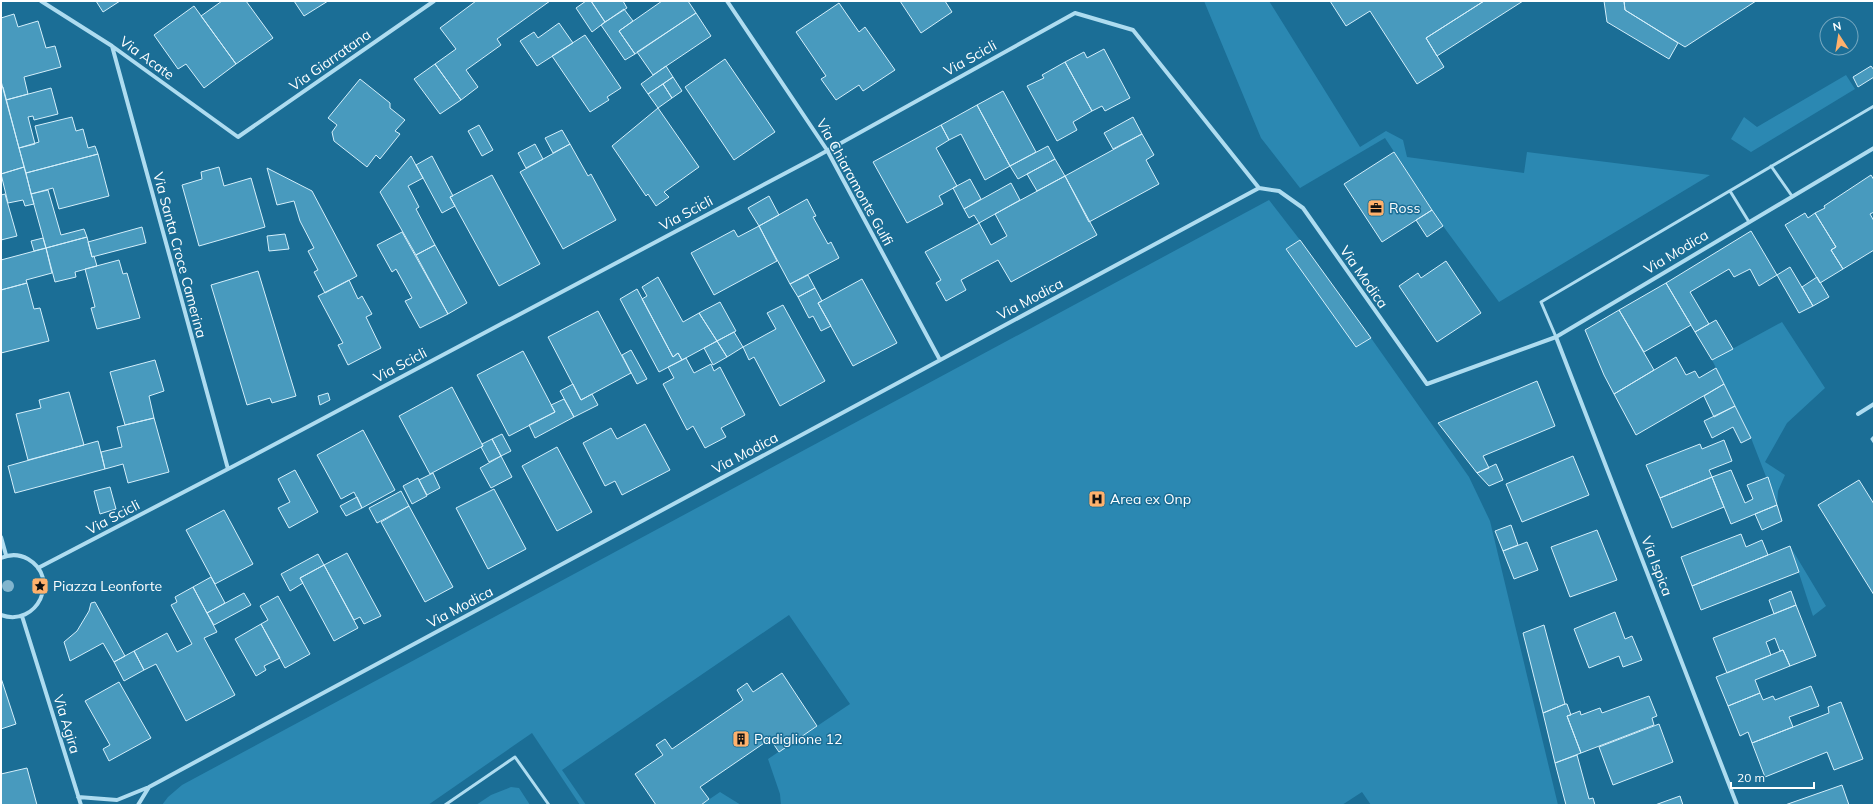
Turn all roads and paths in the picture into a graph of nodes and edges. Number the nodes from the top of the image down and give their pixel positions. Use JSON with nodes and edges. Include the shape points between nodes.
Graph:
{"nodes":[{"id":1,"x":41,"y":1,"type":"edge"},
{"id":2,"x":434,"y":1,"type":"edge"},
{"id":3,"x":727,"y":1,"type":"edge"},
{"id":4,"x":112,"y":46,"type":"junction"},
{"id":5,"x":1874,"y":106,"type":"edge"},
{"id":6,"x":238,"y":137,"type":"joint"},
{"id":7,"x":1874,"y":148,"type":"edge"},
{"id":8,"x":828,"y":150,"type":"junction"},
{"id":9,"x":1771,"y":166,"type":"junction"},
{"id":10,"x":1259,"y":188,"type":"junction"},
{"id":11,"x":1730,"y":191,"type":"junction"},
{"id":12,"x":1792,"y":196,"type":"junction"},
{"id":13,"x":1749,"y":222,"type":"junction"},
{"id":14,"x":1556,"y":337,"type":"junction"},
{"id":15,"x":940,"y":360,"type":"junction"},
{"id":16,"x":1874,"y":404,"type":"edge"},
{"id":17,"x":1858,"y":414,"type":"dead end"},
{"id":18,"x":1874,"y":437,"type":"edge"},
{"id":19,"x":1874,"y":442,"type":"edge"},
{"id":20,"x":228,"y":469,"type":"junction"},
{"id":21,"x":1,"y":537,"type":"edge"},
{"id":22,"x":6,"y":555,"type":"junction"},
{"id":23,"x":1,"y":558,"type":"edge"},
{"id":24,"x":38,"y":568,"type":"junction"},
{"id":25,"x":1,"y":615,"type":"edge"},
{"id":26,"x":22,"y":616,"type":"junction"},
{"id":27,"x":149,"y":787,"type":"junction"},
{"id":28,"x":78,"y":797,"type":"junction"},
{"id":29,"x":81,"y":805,"type":"edge"},
{"id":30,"x":138,"y":805,"type":"edge"},
{"id":31,"x":445,"y":805,"type":"edge"},
{"id":32,"x":549,"y":805,"type":"edge"},
{"id":33,"x":1737,"y":805,"type":"edge"}],
"edges":[{"from":1,"to":4,"type":"street","name":"Via Acate"},
{"from":2,"to":6,"type":"street","name":"Via Giarratana"},
{"from":3,"to":8,"type":"street","name":"Via Chiaramonte Gulfi"},
{"from":4,"to":6,"type":"street","name":"Via Acate"},
{"from":4,"to":20,"type":"street","name":"Via Santa Croce Camerina"},
{"from":5,"to":9,"type":"lane"},
{"from":7,"to":12,"type":"street","name":"Via Modica"},
{"from":8,"to":10,"type":"street","name":"Via Scicli","via":[[1075,13],[1133,30]]},
{"from":8,"to":15,"type":"street","name":"Via Chiaramonte Gulfi"},
{"from":8,"to":20,"type":"street","name":"Via Scicli"},
{"from":9,"to":11,"type":"lane"},
{"from":9,"to":12,"type":"lane"},
{"from":10,"to":14,"type":"street","name":"Via Modica","via":[[1279,191],[1303,208],[1427,384]]},
{"from":10,"to":15,"type":"street","name":"Via Modica"},
{"from":11,"to":13,"type":"lane"},
{"from":11,"to":14,"type":"lane","via":[[1541,302]]},
{"from":12,"to":13,"type":"street","name":"Via Modica"},
{"from":13,"to":14,"type":"street","name":"Via Modica"},
{"from":14,"to":33,"type":"street","name":"Via Ispica"},
{"from":15,"to":27,"type":"street","name":"Via Modica"},
{"from":16,"to":17,"type":"street"},
{"from":18,"to":19,"type":"lane"},
{"from":20,"to":24,"type":"street","name":"Via Scicli"},
{"from":21,"to":22,"type":"street"},
{"from":22,"to":23,"type":"street"},
{"from":22,"to":24,"type":"street","via":[[24,557]]},
{"from":24,"to":26,"type":"street","via":[[44,586],[42,596],[31,612]]},
{"from":25,"to":26,"type":"street"},
{"from":26,"to":28,"type":"street","name":"Via Agira"},
{"from":27,"to":28,"type":"street","name":"Via Modica","via":[[117,800]]},
{"from":27,"to":30,"type":"street"},
{"from":28,"to":29,"type":"street","name":"Via Agira"},
{"from":31,"to":32,"type":"lane","via":[[515,757]]}]}
